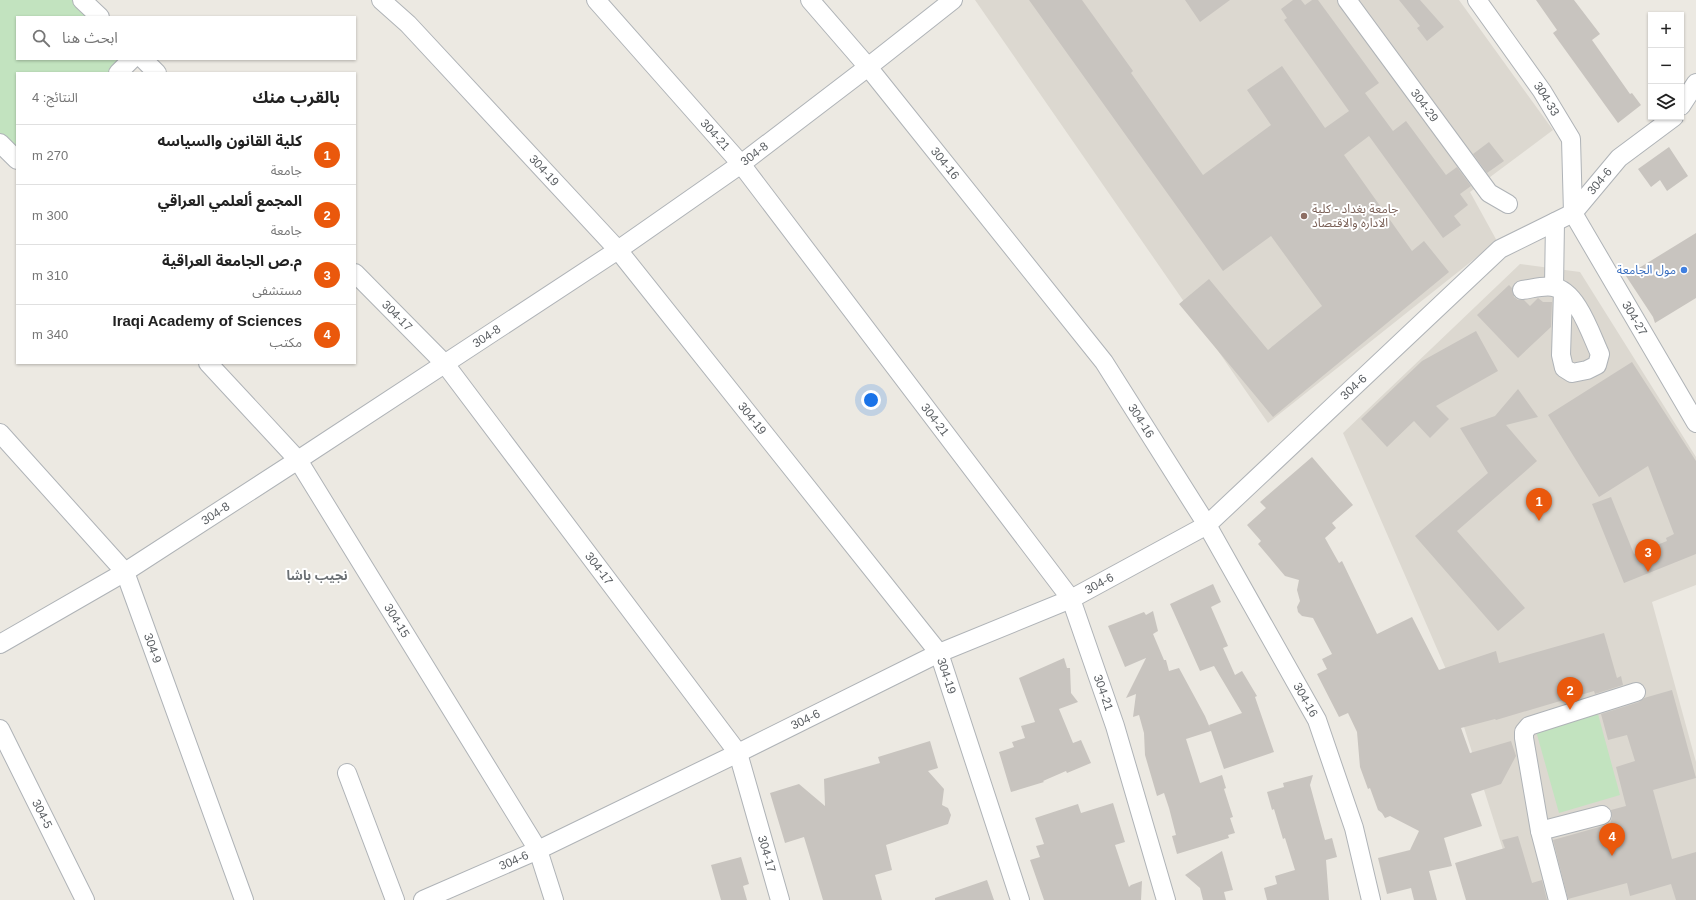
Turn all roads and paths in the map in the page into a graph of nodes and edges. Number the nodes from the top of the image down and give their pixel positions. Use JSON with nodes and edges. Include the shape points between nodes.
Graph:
{"nodes":[{"id":1,"x":82,"y":0,"type":"edge"},
{"id":2,"x":382,"y":0,"type":"edge"},
{"id":3,"x":596,"y":0,"type":"edge"},
{"id":4,"x":810,"y":0,"type":"edge"},
{"id":5,"x":953,"y":0,"type":"edge"},
{"id":6,"x":1347,"y":0,"type":"edge"},
{"id":7,"x":1477,"y":0,"type":"edge"},
{"id":8,"x":99,"y":16,"type":"edge"},
{"id":9,"x":131,"y":60,"type":"edge"},
{"id":10,"x":144,"y":60,"type":"edge"},
{"id":11,"x":868,"y":67,"type":"junction"},
{"id":12,"x":119,"y":72,"type":"edge"},
{"id":13,"x":156,"y":72,"type":"edge"},
{"id":14,"x":1696,"y":83,"type":"edge"},
{"id":15,"x":1684,"y":102,"type":"edge"},
{"id":16,"x":1696,"y":103,"type":"edge"},
{"id":17,"x":1684,"y":110,"type":"edge"},
{"id":18,"x":1668,"y":120,"type":"edge"},
{"id":19,"x":0,"y":143,"type":"edge"},
{"id":20,"x":16,"y":159,"type":"edge"},
{"id":21,"x":741,"y":164,"type":"junction"},
{"id":22,"x":1508,"y":204,"type":"dead end"},
{"id":23,"x":1573,"y":213,"type":"junction"},
{"id":24,"x":1555,"y":222,"type":"junction"},
{"id":25,"x":618,"y":250,"type":"junction"},
{"id":26,"x":356,"y":274,"type":"edge"},
{"id":27,"x":1522,"y":290,"type":"dead end"},
{"id":28,"x":209,"y":364,"type":"edge"},
{"id":29,"x":445,"y":364,"type":"junction"},
{"id":30,"x":1696,"y":423,"type":"edge"},
{"id":31,"x":0,"y":432,"type":"edge"},
{"id":32,"x":298,"y":460,"type":"junction"},
{"id":33,"x":1207,"y":525,"type":"junction"},
{"id":34,"x":125,"y":572,"type":"junction"},
{"id":35,"x":1071,"y":599,"type":"junction"},
{"id":36,"x":0,"y":644,"type":"edge"},
{"id":37,"x":939,"y":653,"type":"junction"},
{"id":38,"x":1636,"y":692,"type":"dead end"},
{"id":39,"x":0,"y":729,"type":"edge"},
{"id":40,"x":738,"y":753,"type":"junction"},
{"id":41,"x":347,"y":773,"type":"dead end"},
{"id":42,"x":1602,"y":815,"type":"dead end"},
{"id":43,"x":1540,"y":831,"type":"junction"},
{"id":44,"x":538,"y":850,"type":"junction"},
{"id":45,"x":85,"y":900,"type":"edge"},
{"id":46,"x":244,"y":900,"type":"edge"},
{"id":47,"x":395,"y":900,"type":"edge"},
{"id":48,"x":424,"y":900,"type":"edge"},
{"id":49,"x":554,"y":900,"type":"edge"},
{"id":50,"x":780,"y":900,"type":"edge"},
{"id":51,"x":1020,"y":900,"type":"edge"},
{"id":52,"x":1166,"y":900,"type":"edge"},
{"id":53,"x":1371,"y":900,"type":"edge"},
{"id":54,"x":1558,"y":900,"type":"edge"}],
"edges":[{"from":1,"to":8,"type":"street"},
{"from":2,"to":25,"type":"street","name":"304-19","via":[[408,24]]},
{"from":3,"to":21,"type":"street","name":"304-21"},
{"from":4,"to":11,"type":"street","name":"304-16"},
{"from":5,"to":11,"type":"street","name":"304-8"},
{"from":6,"to":22,"type":"street","name":"304-29","via":[[1488,193]]},
{"from":7,"to":23,"type":"street","name":"304-33","via":[[1542,91],[1571,139]]},
{"from":9,"to":12,"type":"street"},
{"from":10,"to":13,"type":"street"},
{"from":11,"to":21,"type":"street","name":"304-8"},
{"from":11,"to":33,"type":"street","name":"304-16","via":[[1104,362]]},
{"from":14,"to":15,"type":"street"},
{"from":16,"to":17,"type":"street","name":"304-6"},
{"from":18,"to":23,"type":"street","name":"304-6","via":[[1619,158]]},
{"from":19,"to":20,"type":"street"},
{"from":21,"to":25,"type":"street","name":"304-8"},
{"from":21,"to":35,"type":"street","name":"304-21"},
{"from":23,"to":24,"type":"street","name":"304-6"},
{"from":23,"to":30,"type":"street","name":"304-27"},
{"from":24,"to":27,"type":"street","via":[[1559,289]]},
{"from":24,"to":33,"type":"street","name":"304-6","via":[[1500,249]]},
{"from":25,"to":29,"type":"street","name":"304-8"},
{"from":25,"to":37,"type":"street","name":"304-19"},
{"from":26,"to":29,"type":"street","name":"304-17"},
{"from":28,"to":32,"type":"street","name":"304-15"},
{"from":29,"to":32,"type":"street","name":"304-8"},
{"from":29,"to":40,"type":"street","name":"304-17"},
{"from":31,"to":34,"type":"street","name":"304-9"},
{"from":32,"to":34,"type":"street","name":"304-8"},
{"from":32,"to":44,"type":"street","name":"304-15"},
{"from":33,"to":35,"type":"street","name":"304-6"},
{"from":33,"to":53,"type":"street","name":"304-16","via":[[1318,720],[1354,828]]},
{"from":34,"to":36,"type":"street","name":"304-8"},
{"from":34,"to":46,"type":"street","name":"304-9"},
{"from":35,"to":37,"type":"street","name":"304-6"},
{"from":35,"to":52,"type":"street","name":"304-21","via":[[1115,726]]},
{"from":37,"to":40,"type":"street","name":"304-6"},
{"from":37,"to":51,"type":"street","name":"304-19"},
{"from":38,"to":43,"type":"street","via":[[1529,726],[1524,732]]},
{"from":39,"to":45,"type":"street","name":"304-5"},
{"from":40,"to":44,"type":"street","name":"304-6"},
{"from":40,"to":50,"type":"street","name":"304-17"},
{"from":41,"to":47,"type":"street"},
{"from":42,"to":43,"type":"street"},
{"from":43,"to":54,"type":"street"},
{"from":44,"to":48,"type":"street","name":"304-6"},
{"from":44,"to":49,"type":"street","name":"304-15"}]}
